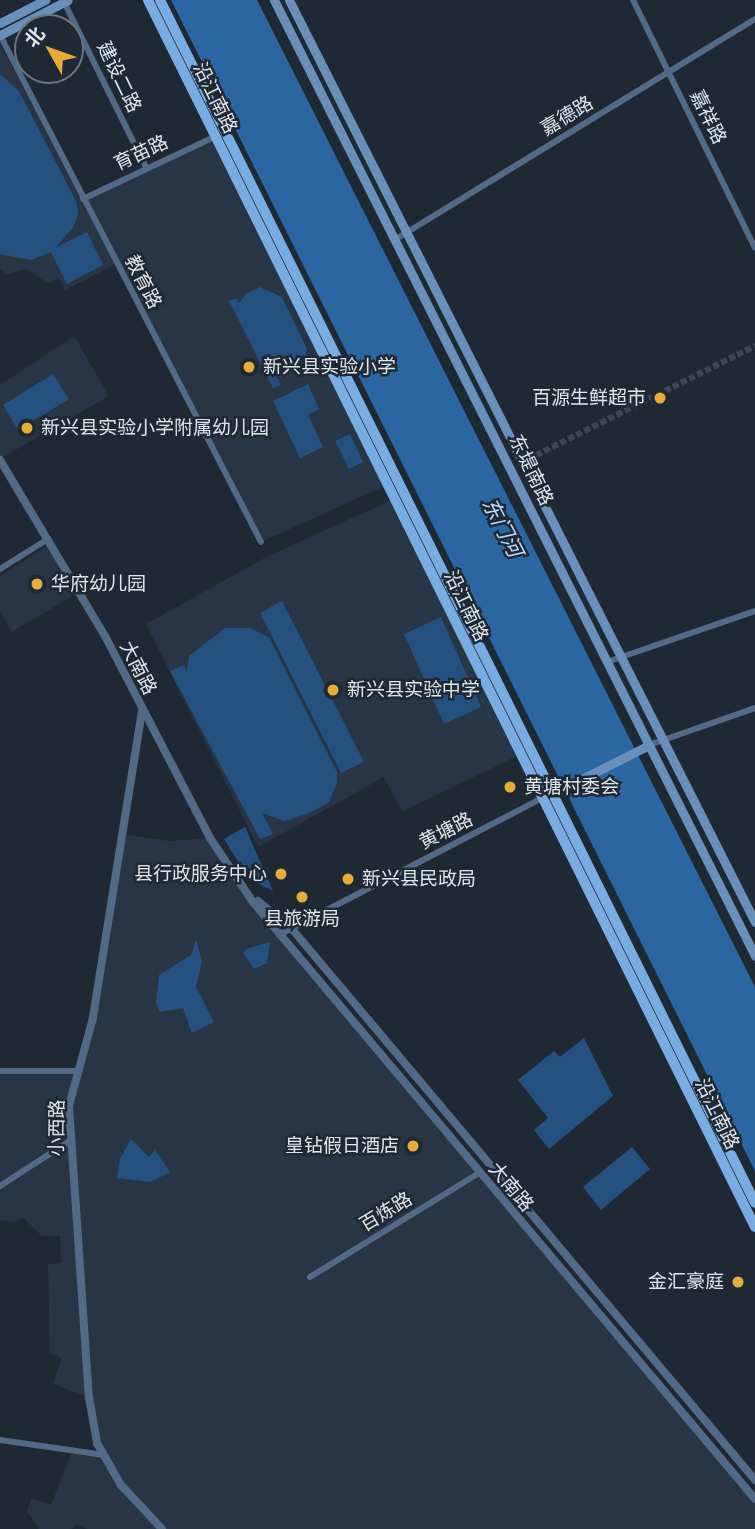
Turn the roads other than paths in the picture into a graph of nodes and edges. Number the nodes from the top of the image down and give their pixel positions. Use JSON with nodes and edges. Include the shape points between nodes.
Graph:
{"nodes":[{"id":1,"x":45,"y":0,"type":"edge"},
{"id":2,"x":148,"y":0,"type":"edge"},
{"id":3,"x":160,"y":0,"type":"edge"},
{"id":4,"x":274,"y":0,"type":"edge"},
{"id":5,"x":289,"y":0,"type":"edge"},
{"id":6,"x":633,"y":0,"type":"edge"},
{"id":7,"x":66,"y":1,"type":"edge"},
{"id":8,"x":755,"y":19,"type":"edge"},
{"id":9,"x":0,"y":23,"type":"edge"},
{"id":10,"x":0,"y":35,"type":"edge"},
{"id":11,"x":669,"y":72,"type":"junction"},
{"id":12,"x":214,"y":137,"type":"junction"},
{"id":13,"x":146,"y":167,"type":"junction"},
{"id":14,"x":83,"y":199,"type":"junction"},
{"id":15,"x":400,"y":236,"type":"junction"},
{"id":16,"x":755,"y":248,"type":"edge"},
{"id":17,"x":0,"y":460,"type":"edge"},
{"id":18,"x":48,"y":540,"type":"junction"},
{"id":19,"x":261,"y":542,"type":"dead end"},
{"id":20,"x":0,"y":569,"type":"edge"},
{"id":21,"x":755,"y":611,"type":"edge"},
{"id":22,"x":620,"y":657,"type":"junction"},
{"id":23,"x":607,"y":662,"type":"junction"},
{"id":24,"x":755,"y":708,"type":"edge"},
{"id":25,"x":142,"y":711,"type":"junction"},
{"id":26,"x":661,"y":741,"type":"junction"},
{"id":27,"x":649,"y":745,"type":"junction"},
{"id":28,"x":554,"y":793,"type":"junction"},
{"id":29,"x":541,"y":799,"type":"junction"},
{"id":30,"x":246,"y":892,"type":"junction"},
{"id":31,"x":755,"y":922,"type":"edge"},
{"id":32,"x":292,"y":929,"type":"junction"},
{"id":33,"x":279,"y":935,"type":"junction"},
{"id":34,"x":755,"y":956,"type":"edge"},
{"id":35,"x":79,"y":1071,"type":"junction"},
{"id":36,"x":0,"y":1072,"type":"edge"},
{"id":37,"x":71,"y":1140,"type":"junction"},
{"id":38,"x":479,"y":1173,"type":"junction"},
{"id":39,"x":0,"y":1186,"type":"edge"},
{"id":40,"x":755,"y":1203,"type":"edge"},
{"id":41,"x":755,"y":1227,"type":"edge"},
{"id":42,"x":310,"y":1277,"type":"dead end"},
{"id":43,"x":0,"y":1440,"type":"edge"},
{"id":44,"x":104,"y":1455,"type":"junction"},
{"id":45,"x":755,"y":1480,"type":"edge"},
{"id":46,"x":755,"y":1499,"type":"edge"},
{"id":47,"x":162,"y":1529,"type":"edge"}],
"edges":[{"from":1,"to":9,"type":"main road"},
{"from":2,"to":12,"type":"main road","name":"沿江南路"},
{"from":3,"to":28,"type":"main road","name":"沿江南路"},
{"from":4,"to":15,"type":"main road","name":"东堤南路"},
{"from":5,"to":15,"type":"main road","name":"东堤南路","via":[[345,107]]},
{"from":6,"to":11,"type":"street","name":"嘉祥路"},
{"from":7,"to":10,"type":"main road"},
{"from":7,"to":13,"type":"street","name":"建设二路"},
{"from":8,"to":11,"type":"street","name":"嘉德路"},
{"from":10,"to":14,"type":"street","name":"教育路"},
{"from":11,"to":15,"type":"street","name":"嘉德路"},
{"from":11,"to":16,"type":"street","name":"嘉祥路"},
{"from":12,"to":13,"type":"street","name":"育苗路"},
{"from":12,"to":29,"type":"main road","name":"沿江南路"},
{"from":13,"to":14,"type":"street","name":"育苗路"},
{"from":14,"to":19,"type":"street","name":"教育路"},
{"from":15,"to":22,"type":"main road","name":"东堤南路"},
{"from":15,"to":23,"type":"main road","name":"东堤南路"},
{"from":17,"to":18,"type":"street","name":"大南路"},
{"from":18,"to":20,"type":"street"},
{"from":18,"to":25,"type":"street","name":"大南路","via":[[106,638]]},
{"from":21,"to":22,"type":"street"},
{"from":22,"to":23,"type":"street"},
{"from":22,"to":26,"type":"main road","name":"东堤南路"},
{"from":23,"to":27,"type":"main road","name":"东堤南路"},
{"from":24,"to":26,"type":"street"},
{"from":25,"to":30,"type":"street","name":"大南路","via":[[205,828]]},
{"from":25,"to":35,"type":"street","name":"小西路","via":[[93,1018]]},
{"from":26,"to":27,"type":"street"},
{"from":26,"to":31,"type":"main road","name":"东堤南路"},
{"from":27,"to":28,"type":"main road"},
{"from":27,"to":34,"type":"main road","name":"东堤南路"},
{"from":28,"to":29,"type":"street","name":"黄塘路"},
{"from":28,"to":40,"type":"main road","name":"沿江南路"},
{"from":29,"to":32,"type":"street","name":"黄塘路"},
{"from":29,"to":41,"type":"main road","name":"沿江南路"},
{"from":30,"to":32,"type":"street","name":"大南路"},
{"from":30,"to":33,"type":"street","name":"大南路"},
{"from":32,"to":33,"type":"street","name":"黄塘路"},
{"from":32,"to":45,"type":"street","name":"大南路"},
{"from":33,"to":38,"type":"street","name":"大南路"},
{"from":35,"to":36,"type":"street"},
{"from":35,"to":37,"type":"street","name":"小西路","via":[[69,1106]]},
{"from":37,"to":39,"type":"street"},
{"from":37,"to":44,"type":"street","name":"小西路","via":[[89,1397],[97,1443]]},
{"from":38,"to":42,"type":"street","name":"百炼路"},
{"from":38,"to":46,"type":"street","name":"大南路"},
{"from":43,"to":44,"type":"street"},
{"from":44,"to":47,"type":"street","name":"小西路","via":[[121,1485]]}]}
